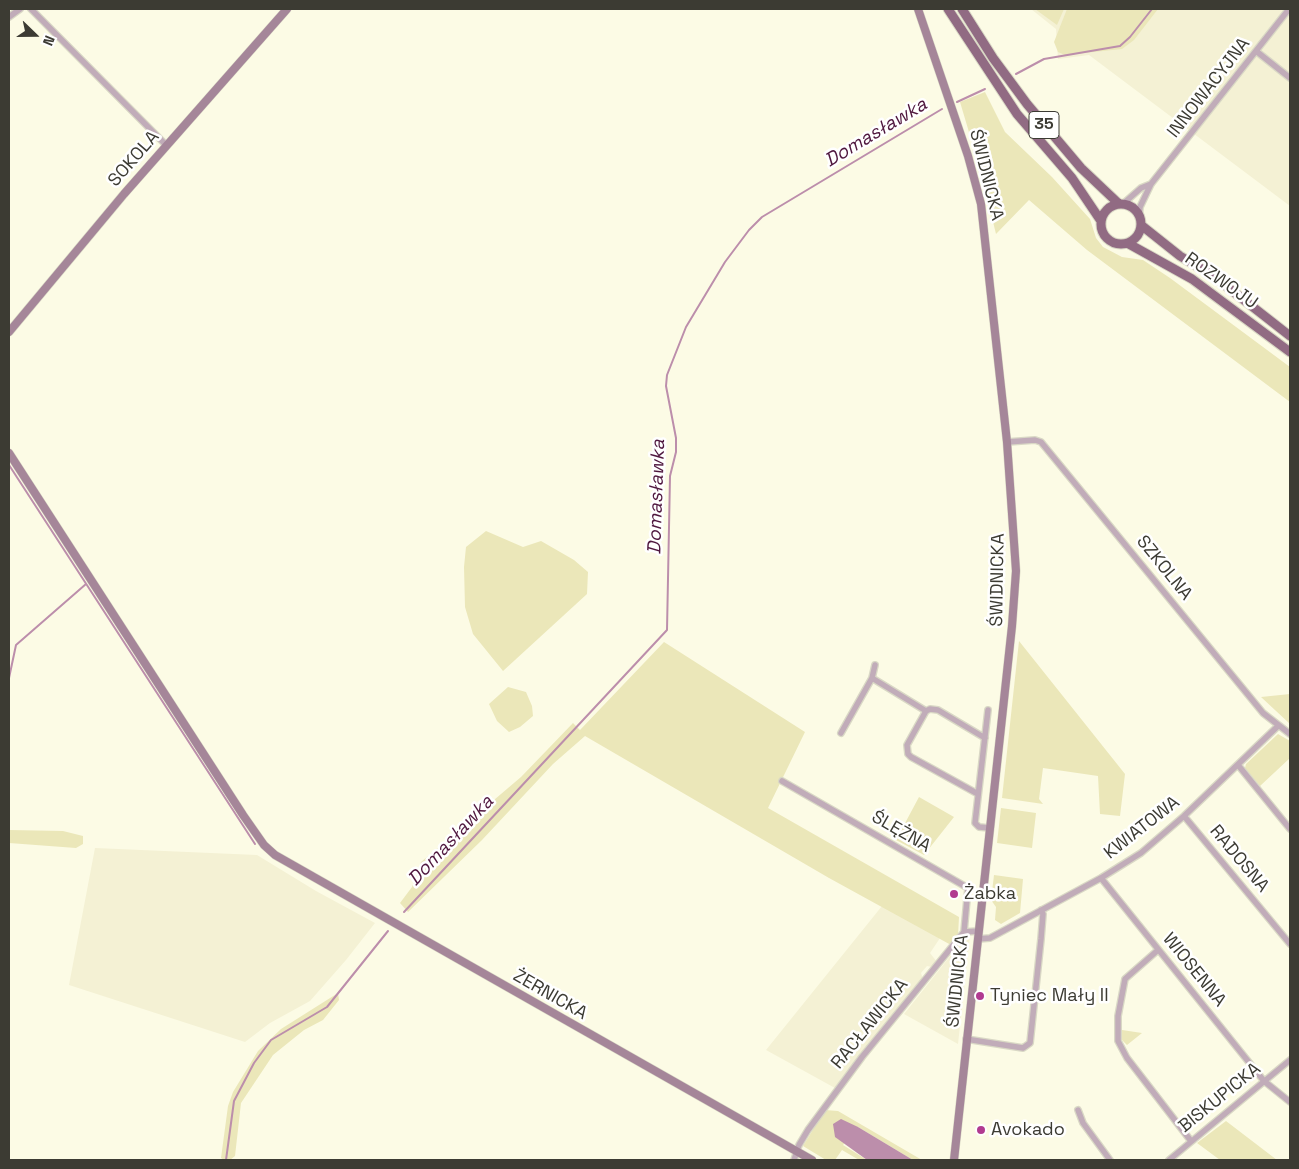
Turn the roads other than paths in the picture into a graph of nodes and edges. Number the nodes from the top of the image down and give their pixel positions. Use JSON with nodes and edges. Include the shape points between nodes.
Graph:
{"nodes":[{"id":1,"x":20,"y":9,"type":"edge"},
{"id":2,"x":31,"y":9,"type":"edge"},
{"id":3,"x":288,"y":9,"type":"edge"},
{"id":4,"x":918,"y":9,"type":"edge"},
{"id":5,"x":948,"y":9,"type":"edge"},
{"id":6,"x":962,"y":9,"type":"edge"},
{"id":7,"x":1289,"y":9,"type":"edge"},
{"id":8,"x":9,"y":17,"type":"edge"},
{"id":9,"x":1256,"y":51,"type":"junction"},
{"id":10,"x":1290,"y":78,"type":"edge"},
{"id":11,"x":166,"y":145,"type":"junction"},
{"id":12,"x":1151,"y":184,"type":"junction"},
{"id":13,"x":1121,"y":203,"type":"junction"},
{"id":14,"x":1101,"y":221,"type":"junction"},
{"id":15,"x":1140,"y":221,"type":"junction"},
{"id":16,"x":1129,"y":244,"type":"junction"},
{"id":17,"x":9,"y":332,"type":"edge"},
{"id":18,"x":1290,"y":336,"type":"edge"},
{"id":19,"x":1290,"y":352,"type":"edge"},
{"id":20,"x":1007,"y":442,"type":"junction"},
{"id":21,"x":9,"y":453,"type":"edge"},
{"id":22,"x":876,"y":666,"type":"dead end"},
{"id":23,"x":872,"y":678,"type":"junction"},
{"id":24,"x":988,"y":710,"type":"dead end"},
{"id":25,"x":926,"y":711,"type":"junction"},
{"id":26,"x":1278,"y":726,"type":"junction"},
{"id":27,"x":841,"y":733,"type":"dead end"},
{"id":28,"x":1290,"y":734,"type":"edge"},
{"id":29,"x":985,"y":738,"type":"junction"},
{"id":30,"x":1238,"y":765,"type":"junction"},
{"id":31,"x":782,"y":781,"type":"dead end"},
{"id":32,"x":978,"y":794,"type":"junction"},
{"id":33,"x":1184,"y":816,"type":"junction"},
{"id":34,"x":990,"y":828,"type":"junction"},
{"id":35,"x":1290,"y":829,"type":"edge"},
{"id":36,"x":1101,"y":878,"type":"junction"},
{"id":37,"x":1041,"y":910,"type":"junction"},
{"id":38,"x":964,"y":932,"type":"junction"},
{"id":39,"x":978,"y":935,"type":"junction"},
{"id":40,"x":1290,"y":944,"type":"edge"},
{"id":41,"x":1158,"y":950,"type":"junction"},
{"id":42,"x":966,"y":1039,"type":"junction"},
{"id":43,"x":1290,"y":1060,"type":"edge"},
{"id":44,"x":1264,"y":1081,"type":"junction"},
{"id":45,"x":1290,"y":1102,"type":"edge"},
{"id":46,"x":1078,"y":1110,"type":"dead end"},
{"id":47,"x":1191,"y":1141,"type":"junction"},
{"id":48,"x":798,"y":1152,"type":"junction"},
{"id":49,"x":794,"y":1160,"type":"edge"},
{"id":50,"x":812,"y":1160,"type":"edge"},
{"id":51,"x":954,"y":1160,"type":"edge"},
{"id":52,"x":1110,"y":1160,"type":"edge"},
{"id":53,"x":1168,"y":1160,"type":"edge"}],
"edges":[{"from":1,"to":8,"type":"street"},
{"from":2,"to":11,"type":"street"},
{"from":3,"to":11,"type":"street","name":"SOKOLA"},
{"from":4,"to":20,"type":"street","name":"ŚWIDNICKA","via":[[981,204]]},
{"from":5,"to":14,"type":"main road","number":"35","via":[[1017,114],[1072,178]]},
{"from":6,"to":13,"type":"main road","number":"35","via":[[1027,104],[1074,160]]},
{"from":7,"to":9,"type":"street","name":"INNOWACYJNA"},
{"from":9,"to":10,"type":"street"},
{"from":9,"to":12,"type":"street","name":"INNOWACYJNA"},
{"from":11,"to":17,"type":"street","name":"SOKOLA"},
{"from":12,"to":13,"type":"street","name":"INNOWACYJNA"},
{"from":12,"to":15,"type":"street","name":"INNOWACYJNA","via":[[1140,206]]},
{"from":13,"to":14,"type":"main road","via":[[1105,210]]},
{"from":13,"to":15,"type":"main road","number":"35","via":[[1133,207]]},
{"from":14,"to":16,"type":"main road","number":"35","via":[[1102,232],[1107,239],[1118,245]]},
{"from":15,"to":16,"type":"main road","via":[[1138,234]]},
{"from":15,"to":18,"type":"main road","name":"ROZWOJU","number":"35","via":[[1180,256],[1212,276]]},
{"from":16,"to":19,"type":"main road","name":"ROZWOJU","number":"35","via":[[1192,279]]},
{"from":20,"to":26,"type":"street","name":"SZKOLNA","via":[[1041,442],[1263,713]]},
{"from":20,"to":34,"type":"street","name":"ŚWIDNICKA","via":[[1016,571]]},
{"from":21,"to":48,"type":"street","name":"ŻERNICKA","via":[[243,815],[274,854]]},
{"from":22,"to":23,"type":"street"},
{"from":23,"to":25,"type":"street"},
{"from":23,"to":27,"type":"street"},
{"from":24,"to":29,"type":"street"},
{"from":25,"to":29,"type":"street","via":[[938,710]]},
{"from":25,"to":32,"type":"street","via":[[907,745],[908,754]]},
{"from":26,"to":28,"type":"street","name":"SZKOLNA"},
{"from":26,"to":30,"type":"street","name":"KWIATOWA"},
{"from":29,"to":32,"type":"street"},
{"from":30,"to":33,"type":"street","name":"KWIATOWA"},
{"from":30,"to":35,"type":"street"},
{"from":31,"to":38,"type":"street","name":"ŚLĘŻNA","via":[[968,888]]},
{"from":32,"to":34,"type":"street","via":[[975,823],[979,827]]},
{"from":33,"to":36,"type":"street","name":"KWIATOWA","via":[[1141,853]]},
{"from":33,"to":40,"type":"street","name":"RADOSNA"},
{"from":34,"to":39,"type":"street","name":"ŚWIDNICKA"},
{"from":36,"to":37,"type":"street","name":"KWIATOWA"},
{"from":36,"to":41,"type":"street","name":"WIOSENNA"},
{"from":37,"to":39,"type":"street","name":"KWIATOWA","via":[[990,938]]},
{"from":37,"to":42,"type":"street","via":[[1030,1043],[1023,1048]]},
{"from":38,"to":39,"type":"street"},
{"from":38,"to":48,"type":"street","name":"RACŁAWICKA","via":[[862,1057],[808,1130]]},
{"from":39,"to":42,"type":"street","name":"ŚWIDNICKA"},
{"from":41,"to":44,"type":"street","name":"WIOSENNA"},
{"from":41,"to":47,"type":"street","via":[[1125,979],[1118,1016],[1118,1041],[1127,1058]]},
{"from":42,"to":51,"type":"street","name":"ŚWIDNICKA"},
{"from":43,"to":44,"type":"street","name":"BISKUPICKA"},
{"from":44,"to":45,"type":"street","name":"WIOSENNA"},
{"from":44,"to":47,"type":"street","name":"BISKUPICKA"},
{"from":46,"to":52,"type":"street","via":[[1083,1123]]},
{"from":47,"to":53,"type":"street","name":"BISKUPICKA"},
{"from":48,"to":49,"type":"street","name":"RACŁAWICKA"},
{"from":48,"to":50,"type":"street","name":"ŻERNICKA"}]}
